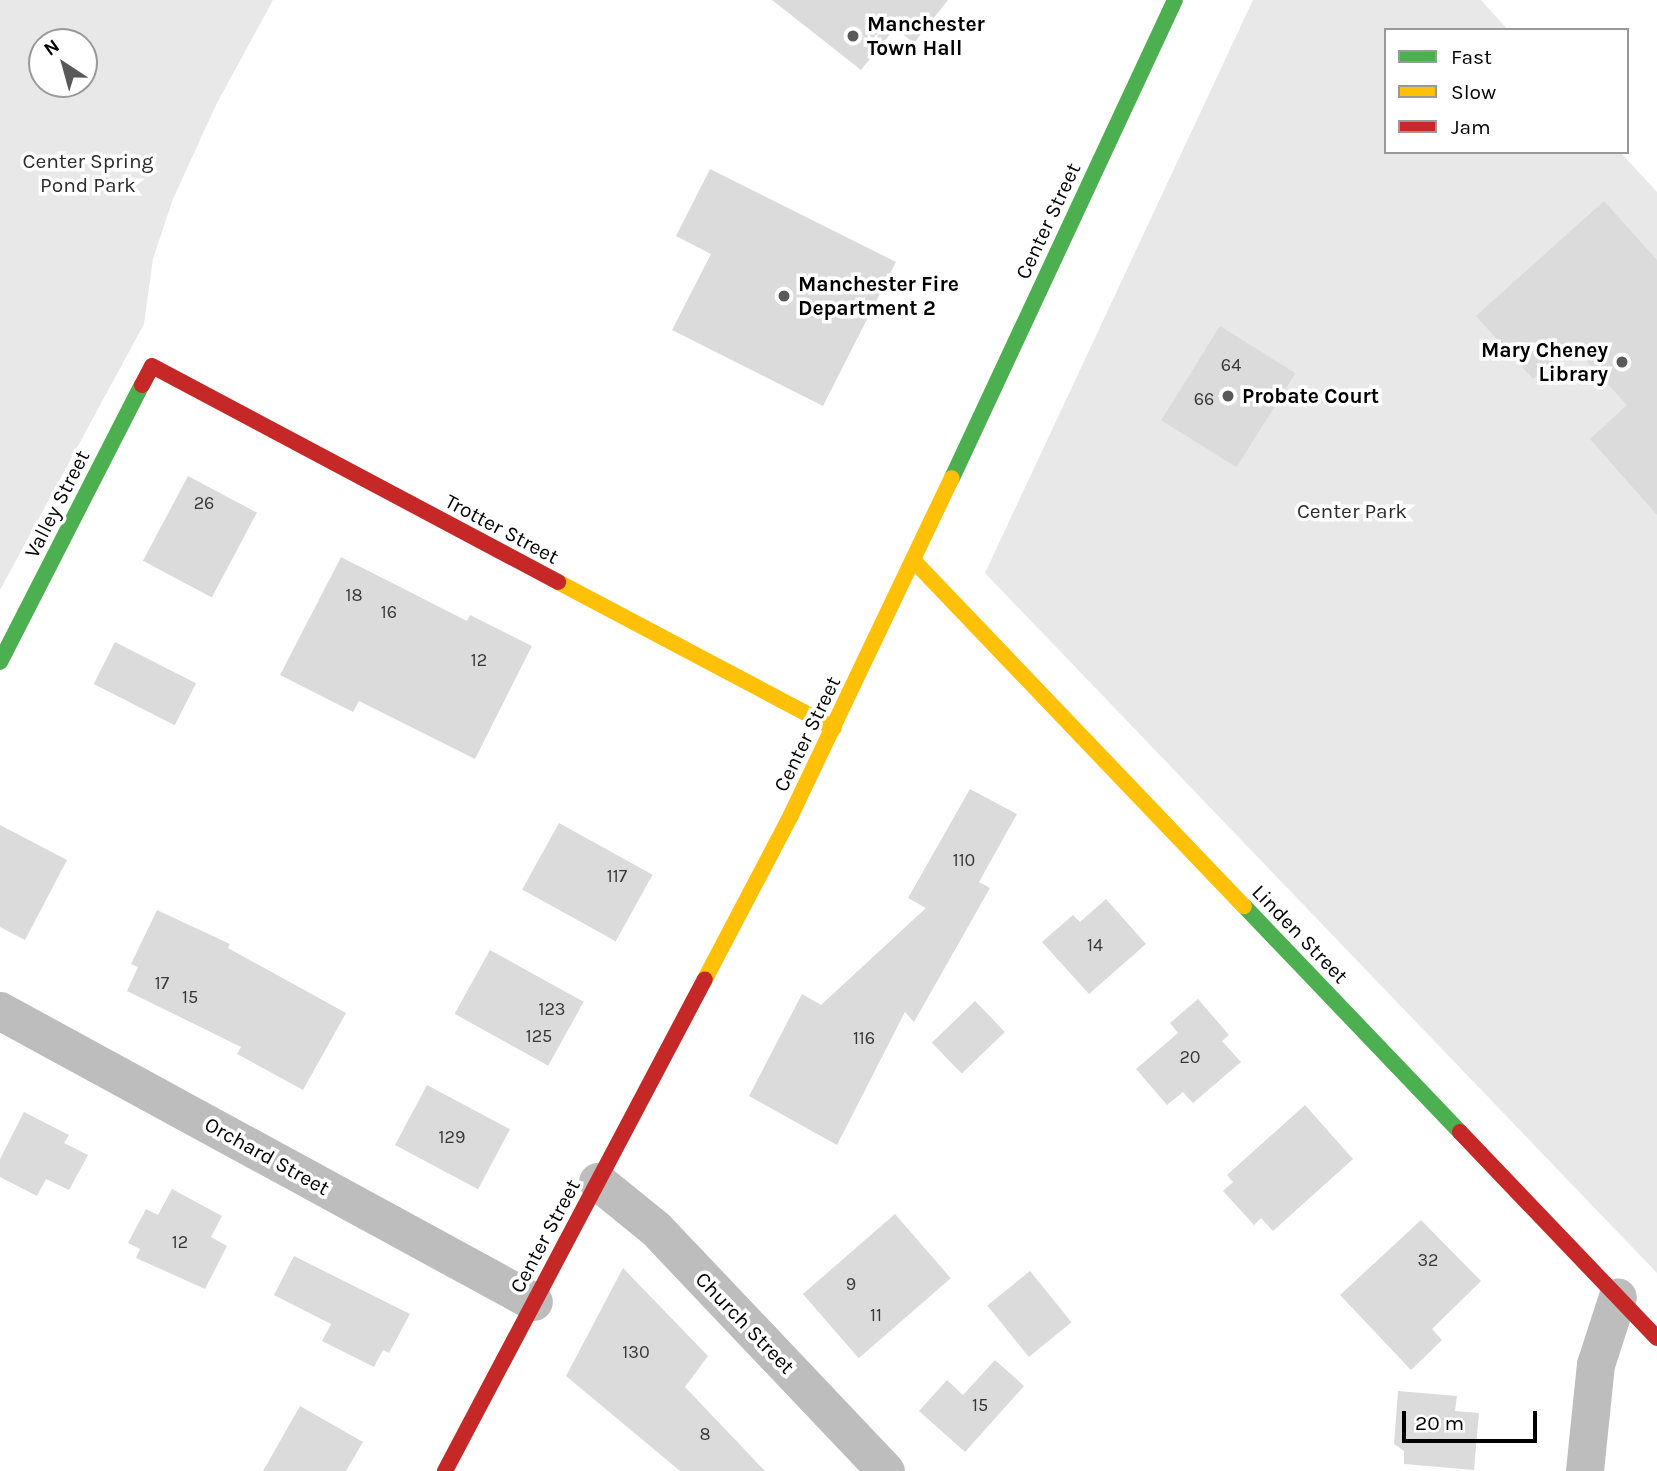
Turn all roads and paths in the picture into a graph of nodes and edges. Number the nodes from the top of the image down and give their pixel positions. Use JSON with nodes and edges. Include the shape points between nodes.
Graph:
{"nodes":[{"id":1,"x":1175,"y":0,"type":"edge"},
{"id":2,"x":152,"y":366,"type":"joint"},
{"id":3,"x":913,"y":560,"type":"junction"},
{"id":4,"x":0,"y":662,"type":"edge"},
{"id":5,"x":834,"y":728,"type":"junction"},
{"id":6,"x":0,"y":1011,"type":"edge"},
{"id":7,"x":598,"y":1182,"type":"junction"},
{"id":8,"x":1618,"y":1297,"type":"junction"},
{"id":9,"x":534,"y":1302,"type":"junction"},
{"id":10,"x":1657,"y":1338,"type":"edge"},
{"id":11,"x":445,"y":1471,"type":"edge"},
{"id":12,"x":886,"y":1471,"type":"edge"},
{"id":13,"x":1585,"y":1471,"type":"edge"}],
"edges":[{"from":1,"to":3,"type":"street","name":"Center Street"},
{"from":2,"to":4,"type":"street","name":"Valley Street"},
{"from":2,"to":5,"type":"street","name":"Trotter Street"},
{"from":3,"to":5,"type":"street","name":"Center Street"},
{"from":3,"to":8,"type":"street","name":"Linden Street"},
{"from":5,"to":7,"type":"street","name":"Center Street"},
{"from":6,"to":9,"type":"street","name":"Orchard Street"},
{"from":7,"to":9,"type":"street","name":"Center Street"},
{"from":7,"to":12,"type":"street","name":"Church Street","via":[[656,1229]]},
{"from":8,"to":10,"type":"street","name":"Linden Street"},
{"from":8,"to":13,"type":"street","via":[[1596,1365]]},
{"from":9,"to":11,"type":"street","name":"Center Street"}]}
